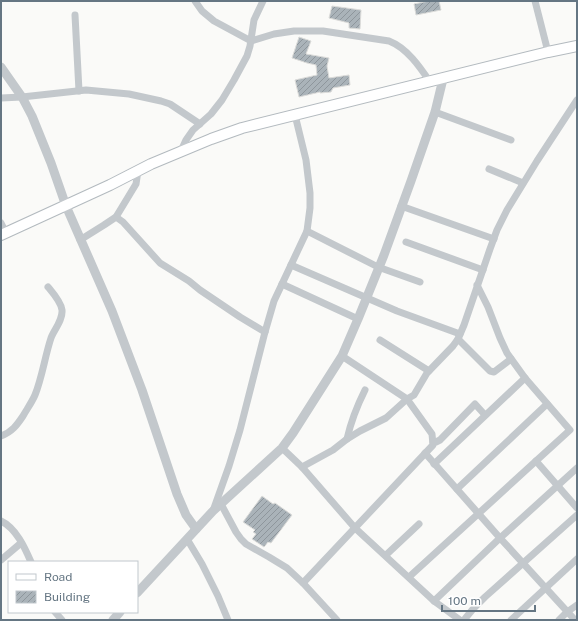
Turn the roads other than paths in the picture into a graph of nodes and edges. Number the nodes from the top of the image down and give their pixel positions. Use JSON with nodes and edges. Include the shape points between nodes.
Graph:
{"nodes":[{"id":1,"x":195,"y":1,"type":"edge"},
{"id":2,"x":263,"y":1,"type":"edge"},
{"id":3,"x":535,"y":1,"type":"edge"},
{"id":4,"x":75,"y":16,"type":"dead end"},
{"id":5,"x":251,"y":41,"type":"junction"},
{"id":6,"x":577,"y":46,"type":"edge"},
{"id":7,"x":548,"y":52,"type":"junction"},
{"id":8,"x":1,"y":67,"type":"edge"},
{"id":9,"x":443,"y":79,"type":"junction"},
{"id":10,"x":430,"y":82,"type":"junction"},
{"id":11,"x":79,"y":91,"type":"junction"},
{"id":12,"x":22,"y":97,"type":"junction"},
{"id":13,"x":1,"y":98,"type":"edge"},
{"id":14,"x":577,"y":100,"type":"edge"},
{"id":15,"x":435,"y":112,"type":"junction"},
{"id":16,"x":295,"y":115,"type":"junction"},
{"id":17,"x":200,"y":124,"type":"junction"},
{"id":18,"x":511,"y":140,"type":"dead end"},
{"id":19,"x":181,"y":151,"type":"junction"},
{"id":20,"x":489,"y":169,"type":"dead end"},
{"id":21,"x":138,"y":171,"type":"junction"},
{"id":22,"x":523,"y":183,"type":"junction"},
{"id":23,"x":66,"y":206,"type":"junction"},
{"id":24,"x":402,"y":206,"type":"junction"},
{"id":25,"x":116,"y":217,"type":"junction"},
{"id":26,"x":1,"y":223,"type":"edge"},
{"id":27,"x":307,"y":232,"type":"junction"},
{"id":28,"x":3,"y":234,"type":"edge"},
{"id":29,"x":494,"y":239,"type":"junction"},
{"id":30,"x":80,"y":240,"type":"junction"},
{"id":31,"x":406,"y":242,"type":"dead end"},
{"id":32,"x":291,"y":265,"type":"junction"},
{"id":33,"x":378,"y":268,"type":"junction"},
{"id":34,"x":483,"y":270,"type":"junction"},
{"id":35,"x":420,"y":282,"type":"dead end"},
{"id":36,"x":282,"y":284,"type":"junction"},
{"id":37,"x":477,"y":285,"type":"junction"},
{"id":38,"x":48,"y":287,"type":"dead end"},
{"id":39,"x":366,"y":297,"type":"junction"},
{"id":40,"x":358,"y":319,"type":"junction"},
{"id":41,"x":265,"y":332,"type":"junction"},
{"id":42,"x":459,"y":336,"type":"junction"},
{"id":43,"x":380,"y":340,"type":"dead end"},
{"id":44,"x":342,"y":356,"type":"junction"},
{"id":45,"x":511,"y":359,"type":"junction"},
{"id":46,"x":429,"y":371,"type":"junction"},
{"id":47,"x":525,"y":378,"type":"junction"},
{"id":48,"x":365,"y":390,"type":"dead end"},
{"id":49,"x":407,"y":399,"type":"junction"},
{"id":50,"x":547,"y":404,"type":"junction"},
{"id":51,"x":485,"y":415,"type":"junction"},
{"id":52,"x":1,"y":436,"type":"edge"},
{"id":53,"x":347,"y":439,"type":"junction"},
{"id":54,"x":433,"y":442,"type":"junction"},
{"id":55,"x":282,"y":448,"type":"junction"},
{"id":56,"x":425,"y":453,"type":"junction"},
{"id":57,"x":536,"y":461,"type":"junction"},
{"id":58,"x":434,"y":464,"type":"junction"},
{"id":59,"x":302,"y":467,"type":"junction"},
{"id":60,"x":577,"y":468,"type":"edge"},
{"id":61,"x":558,"y":486,"type":"junction"},
{"id":62,"x":457,"y":489,"type":"junction"},
{"id":63,"x":221,"y":504,"type":"junction"},
{"id":64,"x":577,"y":508,"type":"edge"},
{"id":65,"x":213,"y":511,"type":"junction"},
{"id":66,"x":479,"y":514,"type":"junction"},
{"id":67,"x":577,"y":515,"type":"edge"},
{"id":68,"x":1,"y":522,"type":"edge"},
{"id":69,"x":419,"y":524,"type":"dead end"},
{"id":70,"x":355,"y":528,"type":"junction"},
{"id":71,"x":196,"y":529,"type":"junction"},
{"id":72,"x":500,"y":538,"type":"junction"},
{"id":73,"x":187,"y":539,"type":"junction"},
{"id":74,"x":21,"y":543,"type":"junction"},
{"id":75,"x":386,"y":555,"type":"junction"},
{"id":76,"x":577,"y":559,"type":"edge"},
{"id":77,"x":1,"y":560,"type":"edge"},
{"id":78,"x":31,"y":561,"type":"edge"},
{"id":79,"x":523,"y":563,"type":"junction"},
{"id":80,"x":409,"y":577,"type":"junction"},
{"id":81,"x":303,"y":583,"type":"junction"},
{"id":82,"x":546,"y":588,"type":"junction"},
{"id":83,"x":138,"y":592,"type":"edge"},
{"id":84,"x":434,"y":600,"type":"junction"},
{"id":85,"x":577,"y":605,"type":"edge"},
{"id":86,"x":567,"y":612,"type":"junction"},
{"id":87,"x":228,"y":620,"type":"edge"},
{"id":88,"x":337,"y":620,"type":"edge"},
{"id":89,"x":460,"y":620,"type":"edge"},
{"id":90,"x":464,"y":620,"type":"edge"},
{"id":91,"x":511,"y":620,"type":"edge"},
{"id":92,"x":559,"y":620,"type":"edge"},
{"id":93,"x":575,"y":620,"type":"edge"}],
"edges":[{"from":1,"to":5,"type":"street","via":[[214,21]]},
{"from":2,"to":5,"type":"street","via":[[254,20]]},
{"from":3,"to":7,"type":"street"},
{"from":4,"to":11,"type":"street"},
{"from":5,"to":10,"type":"street","via":[[294,31],[323,31],[389,41],[420,67]]},
{"from":5,"to":17,"type":"street","via":[[246,56],[222,100]]},
{"from":6,"to":7,"type":"main road"},
{"from":7,"to":9,"type":"main road"},
{"from":8,"to":12,"type":"street"},
{"from":9,"to":10,"type":"main road"},
{"from":9,"to":15,"type":"street"},
{"from":10,"to":16,"type":"main road"},
{"from":11,"to":12,"type":"street"},
{"from":11,"to":17,"type":"street","via":[[129,94],[161,101]]},
{"from":12,"to":13,"type":"street"},
{"from":12,"to":23,"type":"street","via":[[41,137]]},
{"from":14,"to":22,"type":"street"},
{"from":15,"to":18,"type":"street"},
{"from":15,"to":24,"type":"street"},
{"from":16,"to":19,"type":"main road","via":[[242,128]]},
{"from":16,"to":27,"type":"street","via":[[306,160],[310,193]]},
{"from":17,"to":19,"type":"street","via":[[193,130]]},
{"from":19,"to":21,"type":"main road"},
{"from":20,"to":22,"type":"street"},
{"from":21,"to":23,"type":"main road"},
{"from":21,"to":25,"type":"street","via":[[136,184]]},
{"from":22,"to":29,"type":"street"},
{"from":23,"to":28,"type":"main road"},
{"from":23,"to":30,"type":"street"},
{"from":24,"to":29,"type":"street"},
{"from":24,"to":33,"type":"street"},
{"from":25,"to":30,"type":"street"},
{"from":25,"to":41,"type":"street","via":[[160,263]]},
{"from":26,"to":28,"type":"street"},
{"from":27,"to":32,"type":"street"},
{"from":27,"to":33,"type":"street"},
{"from":29,"to":34,"type":"street"},
{"from":30,"to":71,"type":"street","via":[[112,310],[177,494],[186,515]]},
{"from":31,"to":34,"type":"street"},
{"from":32,"to":36,"type":"street"},
{"from":32,"to":39,"type":"street"},
{"from":33,"to":35,"type":"street"},
{"from":33,"to":39,"type":"street"},
{"from":34,"to":37,"type":"street"},
{"from":36,"to":40,"type":"street"},
{"from":36,"to":41,"type":"street"},
{"from":37,"to":42,"type":"street"},
{"from":37,"to":45,"type":"street"},
{"from":38,"to":52,"type":"street","via":[[61,305],[60,319],[47,348],[36,394],[15,428]]},
{"from":39,"to":40,"type":"street"},
{"from":39,"to":42,"type":"street"},
{"from":40,"to":44,"type":"street"},
{"from":41,"to":65,"type":"street","via":[[240,430]]},
{"from":42,"to":45,"type":"street","via":[[490,371],[494,372]]},
{"from":42,"to":46,"type":"street"},
{"from":43,"to":46,"type":"street"},
{"from":44,"to":49,"type":"street"},
{"from":44,"to":55,"type":"street"},
{"from":45,"to":47,"type":"street"},
{"from":46,"to":49,"type":"street","via":[[414,394]]},
{"from":47,"to":50,"type":"street"},
{"from":47,"to":51,"type":"street"},
{"from":48,"to":53,"type":"street"},
{"from":49,"to":53,"type":"street","via":[[386,418]]},
{"from":49,"to":54,"type":"street","via":[[432,434]]},
{"from":50,"to":57,"type":"street","via":[[570,430]]},
{"from":50,"to":62,"type":"street"},
{"from":51,"to":54,"type":"street","via":[[475,404],[440,440]]},
{"from":51,"to":58,"type":"street"},
{"from":53,"to":59,"type":"street"},
{"from":54,"to":56,"type":"street"},
{"from":55,"to":59,"type":"street"},
{"from":55,"to":63,"type":"street"},
{"from":56,"to":58,"type":"street"},
{"from":56,"to":70,"type":"street"},
{"from":57,"to":61,"type":"street"},
{"from":57,"to":66,"type":"street"},
{"from":58,"to":62,"type":"street"},
{"from":59,"to":70,"type":"street"},
{"from":60,"to":61,"type":"street"},
{"from":61,"to":64,"type":"street"},
{"from":61,"to":72,"type":"street"},
{"from":62,"to":66,"type":"street"},
{"from":63,"to":65,"type":"street"},
{"from":63,"to":81,"type":"street","via":[[236,532],[246,544],[280,563]]},
{"from":65,"to":71,"type":"street"},
{"from":66,"to":72,"type":"street"},
{"from":66,"to":80,"type":"street"},
{"from":67,"to":79,"type":"street"},
{"from":68,"to":74,"type":"street","via":[[15,533]]},
{"from":69,"to":75,"type":"street"},
{"from":70,"to":75,"type":"street"},
{"from":70,"to":81,"type":"street"},
{"from":71,"to":73,"type":"street"},
{"from":72,"to":79,"type":"street"},
{"from":72,"to":84,"type":"street"},
{"from":73,"to":83,"type":"street"},
{"from":73,"to":87,"type":"street","via":[[202,564]]},
{"from":74,"to":77,"type":"street"},
{"from":74,"to":78,"type":"street"},
{"from":75,"to":80,"type":"street"},
{"from":76,"to":82,"type":"street"},
{"from":79,"to":82,"type":"street"},
{"from":79,"to":90,"type":"street"},
{"from":80,"to":84,"type":"street"},
{"from":81,"to":88,"type":"street"},
{"from":82,"to":86,"type":"street"},
{"from":82,"to":91,"type":"street"},
{"from":84,"to":89,"type":"street"},
{"from":85,"to":86,"type":"street"},
{"from":86,"to":92,"type":"street"},
{"from":86,"to":93,"type":"street"}]}
